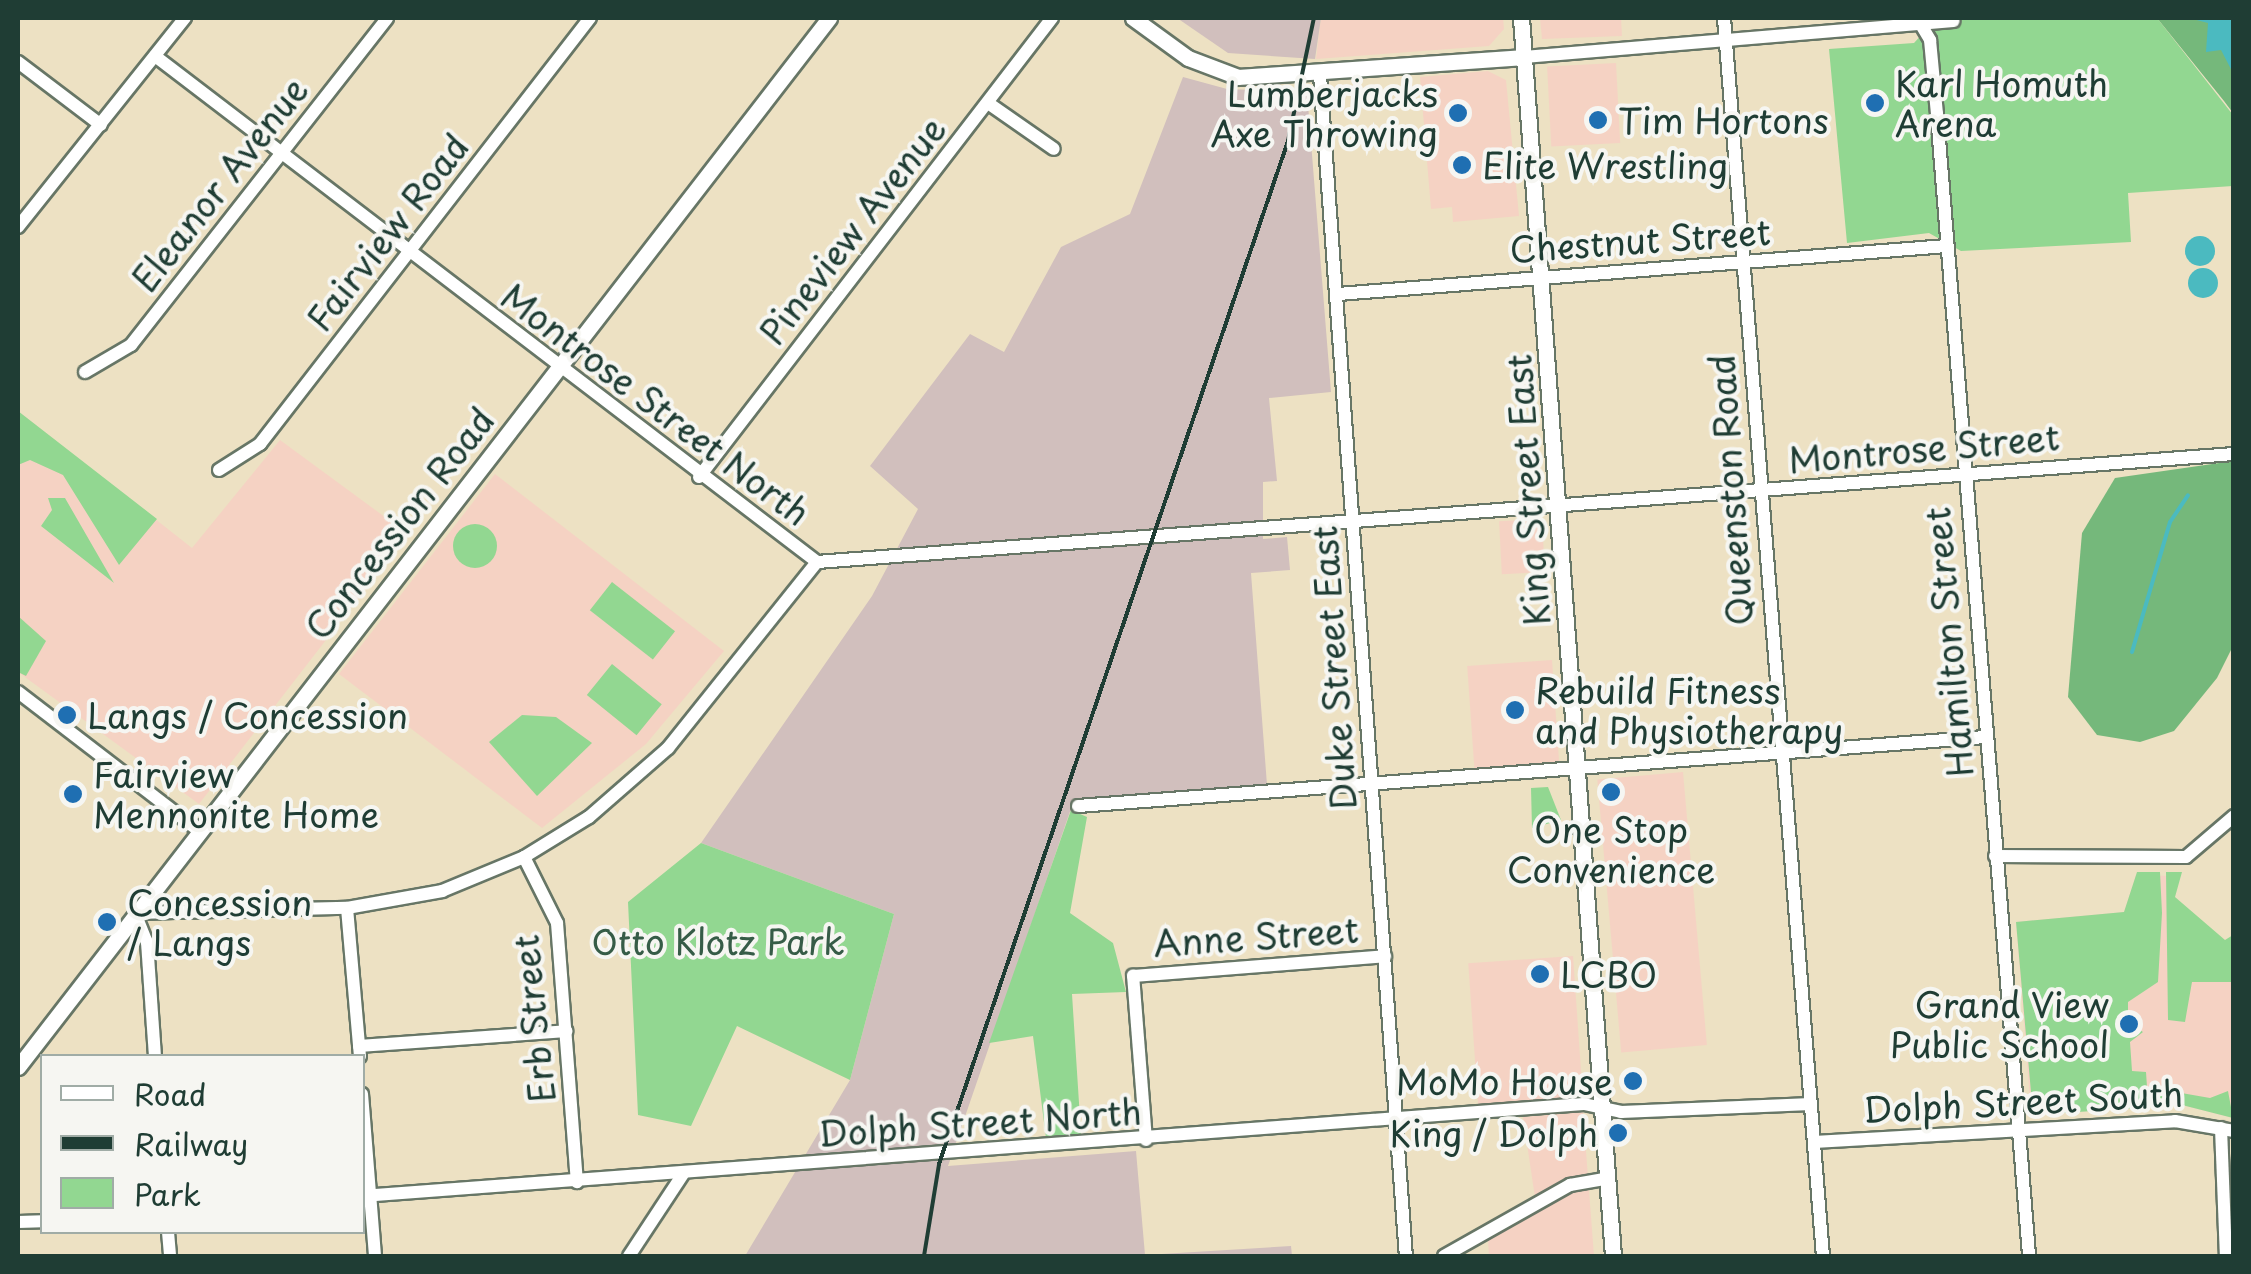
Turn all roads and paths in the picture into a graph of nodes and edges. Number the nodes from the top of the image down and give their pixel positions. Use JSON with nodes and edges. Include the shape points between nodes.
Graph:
{"nodes":[{"id":1,"x":186,"y":18,"type":"edge"},
{"id":2,"x":386,"y":18,"type":"edge"},
{"id":3,"x":590,"y":18,"type":"edge"},
{"id":4,"x":829,"y":18,"type":"edge"},
{"id":5,"x":1052,"y":18,"type":"edge"},
{"id":6,"x":1133,"y":18,"type":"edge"},
{"id":7,"x":1521,"y":18,"type":"edge"},
{"id":8,"x":1724,"y":18,"type":"edge"},
{"id":9,"x":1953,"y":21,"type":"dead end"},
{"id":10,"x":1919,"y":22,"type":"edge"},
{"id":11,"x":1726,"y":42,"type":"junction"},
{"id":12,"x":155,"y":56,"type":"junction"},
{"id":13,"x":1524,"y":56,"type":"junction"},
{"id":14,"x":18,"y":62,"type":"edge"},
{"id":15,"x":1320,"y":75,"type":"junction"},
{"id":16,"x":988,"y":103,"type":"junction"},
{"id":17,"x":100,"y":125,"type":"junction"},
{"id":18,"x":1054,"y":149,"type":"dead end"},
{"id":19,"x":282,"y":153,"type":"junction"},
{"id":20,"x":18,"y":227,"type":"edge"},
{"id":21,"x":1947,"y":246,"type":"junction"},
{"id":22,"x":410,"y":252,"type":"junction"},
{"id":23,"x":1742,"y":263,"type":"junction"},
{"id":24,"x":1540,"y":278,"type":"junction"},
{"id":25,"x":1338,"y":294,"type":"junction"},
{"id":26,"x":558,"y":368,"type":"junction"},
{"id":27,"x":85,"y":372,"type":"dead end"},
{"id":28,"x":2234,"y":454,"type":"edge"},
{"id":29,"x":219,"y":470,"type":"dead end"},
{"id":30,"x":1964,"y":475,"type":"junction"},
{"id":31,"x":699,"y":477,"type":"junction"},
{"id":32,"x":1759,"y":491,"type":"junction"},
{"id":33,"x":1560,"y":508,"type":"junction"},
{"id":34,"x":1352,"y":524,"type":"junction"},
{"id":35,"x":818,"y":562,"type":"junction"},
{"id":36,"x":18,"y":692,"type":"edge"},
{"id":37,"x":1986,"y":738,"type":"junction"},
{"id":38,"x":1782,"y":754,"type":"junction"},
{"id":39,"x":1580,"y":770,"type":"junction"},
{"id":40,"x":1372,"y":786,"type":"junction"},
{"id":41,"x":1078,"y":806,"type":"dead end"},
{"id":42,"x":2234,"y":816,"type":"edge"},
{"id":43,"x":199,"y":831,"type":"junction"},
{"id":44,"x":1995,"y":856,"type":"junction"},
{"id":45,"x":524,"y":857,"type":"junction"},
{"id":46,"x":347,"y":908,"type":"junction"},
{"id":47,"x":136,"y":913,"type":"junction"},
{"id":48,"x":1385,"y":956,"type":"junction"},
{"id":49,"x":566,"y":1031,"type":"junction"},
{"id":50,"x":359,"y":1051,"type":"edge"},
{"id":51,"x":155,"y":1054,"type":"edge"},
{"id":52,"x":18,"y":1067,"type":"edge"},
{"id":53,"x":1812,"y":1104,"type":"junction"},
{"id":54,"x":1602,"y":1108,"type":"junction"},
{"id":55,"x":1396,"y":1117,"type":"junction"},
{"id":56,"x":2020,"y":1130,"type":"junction"},
{"id":57,"x":2227,"y":1130,"type":"edge"},
{"id":58,"x":1146,"y":1140,"type":"junction"},
{"id":59,"x":1814,"y":1142,"type":"junction"},
{"id":60,"x":365,"y":1170,"type":"edge"},
{"id":61,"x":683,"y":1174,"type":"junction"},
{"id":62,"x":1608,"y":1178,"type":"junction"},
{"id":63,"x":576,"y":1182,"type":"junction"},
{"id":64,"x":366,"y":1196,"type":"edge"},
{"id":65,"x":374,"y":1256,"type":"edge"},
{"id":66,"x":629,"y":1256,"type":"edge"},
{"id":67,"x":1406,"y":1256,"type":"edge"},
{"id":68,"x":1444,"y":1256,"type":"edge"},
{"id":69,"x":1613,"y":1256,"type":"edge"},
{"id":70,"x":1823,"y":1256,"type":"edge"},
{"id":71,"x":2029,"y":1256,"type":"edge"},
{"id":72,"x":2226,"y":1256,"type":"edge"}],
"edges":[{"from":1,"to":12,"type":"street"},
{"from":2,"to":19,"type":"street","name":"Eleanor Avenue"},
{"from":3,"to":22,"type":"street","name":"Fairview Road"},
{"from":4,"to":26,"type":"main road","name":"Concession Road"},
{"from":5,"to":16,"type":"street","name":"Pineview Avenue"},
{"from":6,"to":15,"type":"main road","via":[[1224,74]]},
{"from":7,"to":13,"type":"main road","name":"King Street East"},
{"from":8,"to":11,"type":"street","name":"Queenston Road"},
{"from":9,"to":10,"type":"street"},
{"from":10,"to":11,"type":"street"},
{"from":10,"to":21,"type":"street","name":"Hamilton Street"},
{"from":11,"to":13,"type":"street"},
{"from":11,"to":23,"type":"street","name":"Queenston Road"},
{"from":12,"to":17,"type":"street"},
{"from":12,"to":19,"type":"street","name":"Montrose Street North"},
{"from":13,"to":15,"type":"main road"},
{"from":13,"to":24,"type":"main road","name":"King Street East"},
{"from":14,"to":17,"type":"street"},
{"from":15,"to":25,"type":"street","name":"Duke Street East"},
{"from":16,"to":18,"type":"street"},
{"from":16,"to":31,"type":"street","name":"Pineview Avenue"},
{"from":17,"to":20,"type":"street"},
{"from":19,"to":22,"type":"street","name":"Montrose Street North"},
{"from":19,"to":27,"type":"street","name":"Eleanor Avenue","via":[[131,346]]},
{"from":21,"to":23,"type":"street","name":"Chestnut Street"},
{"from":21,"to":30,"type":"street","name":"Hamilton Street"},
{"from":22,"to":26,"type":"street","name":"Montrose Street North"},
{"from":22,"to":29,"type":"street","name":"Fairview Road","via":[[260,444]]},
{"from":23,"to":24,"type":"street","name":"Chestnut Street"},
{"from":23,"to":32,"type":"street","name":"Queenston Road"},
{"from":24,"to":25,"type":"street","name":"Chestnut Street"},
{"from":24,"to":33,"type":"main road","name":"King Street East"},
{"from":25,"to":34,"type":"street","name":"Duke Street East"},
{"from":26,"to":31,"type":"street","name":"Montrose Street North"},
{"from":26,"to":43,"type":"main road","name":"Concession Road"},
{"from":28,"to":30,"type":"street","name":"Montrose Street"},
{"from":30,"to":32,"type":"street","name":"Montrose Street"},
{"from":30,"to":37,"type":"street","name":"Hamilton Street"},
{"from":31,"to":35,"type":"street","name":"Montrose Street North"},
{"from":32,"to":33,"type":"street","name":"Montrose Street"},
{"from":32,"to":38,"type":"street","name":"Queenston Road"},
{"from":33,"to":34,"type":"street","name":"Montrose Street North"},
{"from":33,"to":39,"type":"main road","name":"King Street East"},
{"from":34,"to":35,"type":"street","name":"Montrose Street North"},
{"from":34,"to":40,"type":"street","name":"Duke Street East"},
{"from":35,"to":45,"type":"street","via":[[668,748],[589,817]]},
{"from":36,"to":43,"type":"street"},
{"from":37,"to":38,"type":"street"},
{"from":37,"to":44,"type":"street","name":"Hamilton Street"},
{"from":38,"to":39,"type":"street"},
{"from":38,"to":53,"type":"street","name":"Queenston Road"},
{"from":39,"to":40,"type":"street"},
{"from":39,"to":54,"type":"main road","name":"King Street East"},
{"from":40,"to":41,"type":"street"},
{"from":40,"to":48,"type":"street","name":"Duke Street East"},
{"from":42,"to":44,"type":"street","via":[[2186,857]]},
{"from":43,"to":47,"type":"main road","name":"Concession Road"},
{"from":44,"to":56,"type":"street","name":"Hamilton Street"},
{"from":45,"to":46,"type":"street","via":[[442,892]]},
{"from":45,"to":49,"type":"street","name":"Erb Street","via":[[557,924]]},
{"from":46,"to":47,"type":"street"},
{"from":46,"to":50,"type":"street"},
{"from":47,"to":51,"type":"street","via":[[147,942]]},
{"from":47,"to":52,"type":"main road","name":"Concession Road"},
{"from":48,"to":55,"type":"street","name":"Duke Street East"},
{"from":48,"to":58,"type":"street","name":"Anne Street","via":[[1133,976]]},
{"from":49,"to":50,"type":"street"},
{"from":49,"to":63,"type":"street","name":"Erb Street"},
{"from":53,"to":54,"type":"street"},
{"from":53,"to":59,"type":"street","name":"Queenston Road"},
{"from":54,"to":55,"type":"street","name":"Dolph Street North"},
{"from":54,"to":62,"type":"main road","name":"King Street East"},
{"from":55,"to":58,"type":"street","name":"Dolph Street North"},
{"from":55,"to":67,"type":"street","name":"Duke Street East"},
{"from":56,"to":57,"type":"street","name":"Dolph Street South","via":[[2176,1120]]},
{"from":56,"to":59,"type":"street","name":"Dolph Street South"},
{"from":56,"to":71,"type":"street","name":"Hamilton Street"},
{"from":57,"to":72,"type":"street"},
{"from":58,"to":61,"type":"street","name":"Dolph Street North"},
{"from":59,"to":70,"type":"street","name":"Queenston Road"},
{"from":60,"to":64,"type":"street"},
{"from":61,"to":63,"type":"street","name":"Dolph Street North"},
{"from":61,"to":66,"type":"street"},
{"from":62,"to":68,"type":"street","via":[[1570,1185]]},
{"from":62,"to":69,"type":"main road","name":"King Street East"},
{"from":63,"to":64,"type":"street","name":"Dolph Street North"},
{"from":64,"to":65,"type":"street"}]}
